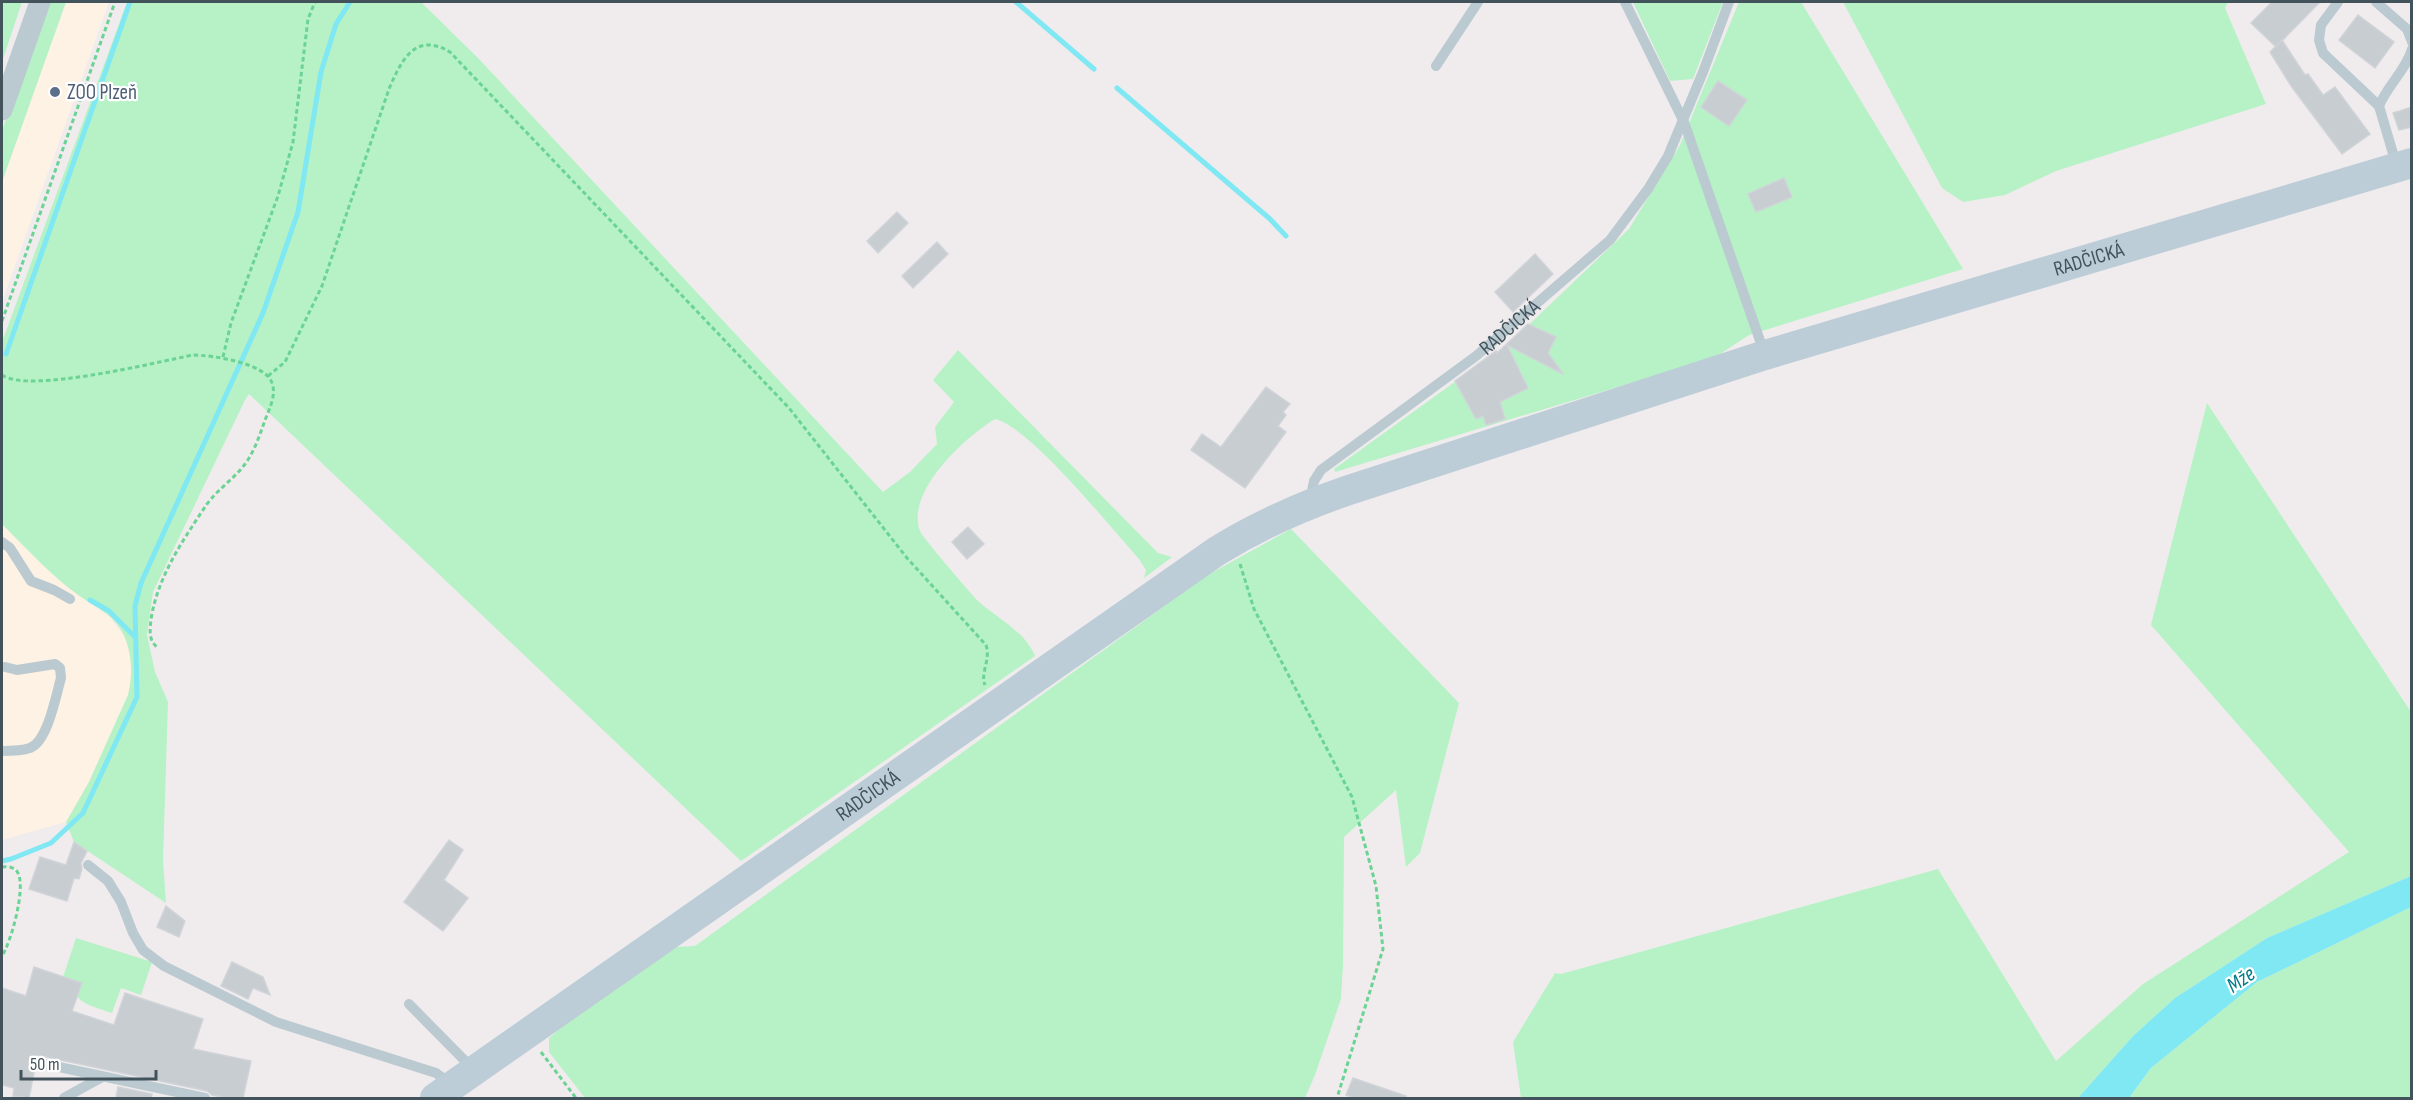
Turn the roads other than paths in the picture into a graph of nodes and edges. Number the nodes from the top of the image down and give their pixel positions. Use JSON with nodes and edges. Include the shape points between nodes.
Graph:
{"nodes":[{"id":1,"x":40,"y":2,"type":"edge"},
{"id":2,"x":1478,"y":2,"type":"edge"},
{"id":3,"x":1625,"y":2,"type":"edge"},
{"id":4,"x":1729,"y":2,"type":"edge"},
{"id":5,"x":2338,"y":2,"type":"edge"},
{"id":6,"x":2376,"y":2,"type":"edge"},
{"id":7,"x":2412,"y":42,"type":"edge"},
{"id":8,"x":2412,"y":48,"type":"edge"},
{"id":9,"x":1436,"y":66,"type":"dead end"},
{"id":10,"x":2379,"y":106,"type":"junction"},
{"id":11,"x":2,"y":110,"type":"edge"},
{"id":12,"x":1684,"y":122,"type":"junction"},
{"id":13,"x":2404,"y":165,"type":"edge"},
{"id":14,"x":1766,"y":355,"type":"junction"},
{"id":15,"x":1309,"y":504,"type":"junction"},
{"id":16,"x":2,"y":542,"type":"edge"},
{"id":17,"x":70,"y":599,"type":"dead end"},
{"id":18,"x":5,"y":667,"type":"dead end"},
{"id":19,"x":2,"y":751,"type":"edge"},
{"id":20,"x":88,"y":865,"type":"dead end"},
{"id":21,"x":409,"y":1004,"type":"dead end"},
{"id":22,"x":40,"y":1063,"type":"dead end"},
{"id":23,"x":102,"y":1077,"type":"junction"},
{"id":24,"x":454,"y":1085,"type":"edge"},
{"id":25,"x":64,"y":1098,"type":"edge"},
{"id":26,"x":205,"y":1098,"type":"edge"}],
"edges":[{"from":1,"to":11,"type":"street"},
{"from":2,"to":9,"type":"lane"},
{"from":3,"to":12,"type":"lane"},
{"from":4,"to":12,"type":"lane","name":"RADČICKÁ"},
{"from":5,"to":10,"type":"lane","via":[[2321,25],[2319,39],[2324,53]]},
{"from":6,"to":7,"type":"lane","via":[[2407,29]]},
{"from":8,"to":10,"type":"lane"},
{"from":10,"to":13,"type":"lane"},
{"from":12,"to":14,"type":"lane"},
{"from":12,"to":15,"type":"lane","name":"RADČICKÁ","via":[[1648,189],[1610,240],[1476,356],[1321,470]]},
{"from":13,"to":14,"type":"street","name":"RADČICKÁ"},
{"from":14,"to":15,"type":"street","name":"RADČICKÁ"},
{"from":15,"to":24,"type":"street","name":"RADČICKÁ","via":[[1232,542]]},
{"from":16,"to":17,"type":"lane","via":[[31,581]]},
{"from":18,"to":19,"type":"lane","via":[[17,670],[55,664],[60,668],[61,678],[43,736],[33,747]]},
{"from":20,"to":24,"type":"lane","via":[[108,881],[143,950],[164,966],[276,1022],[436,1073]]},
{"from":21,"to":24,"type":"lane"},
{"from":22,"to":23,"type":"lane"},
{"from":23,"to":25,"type":"lane"},
{"from":23,"to":26,"type":"lane"}]}
